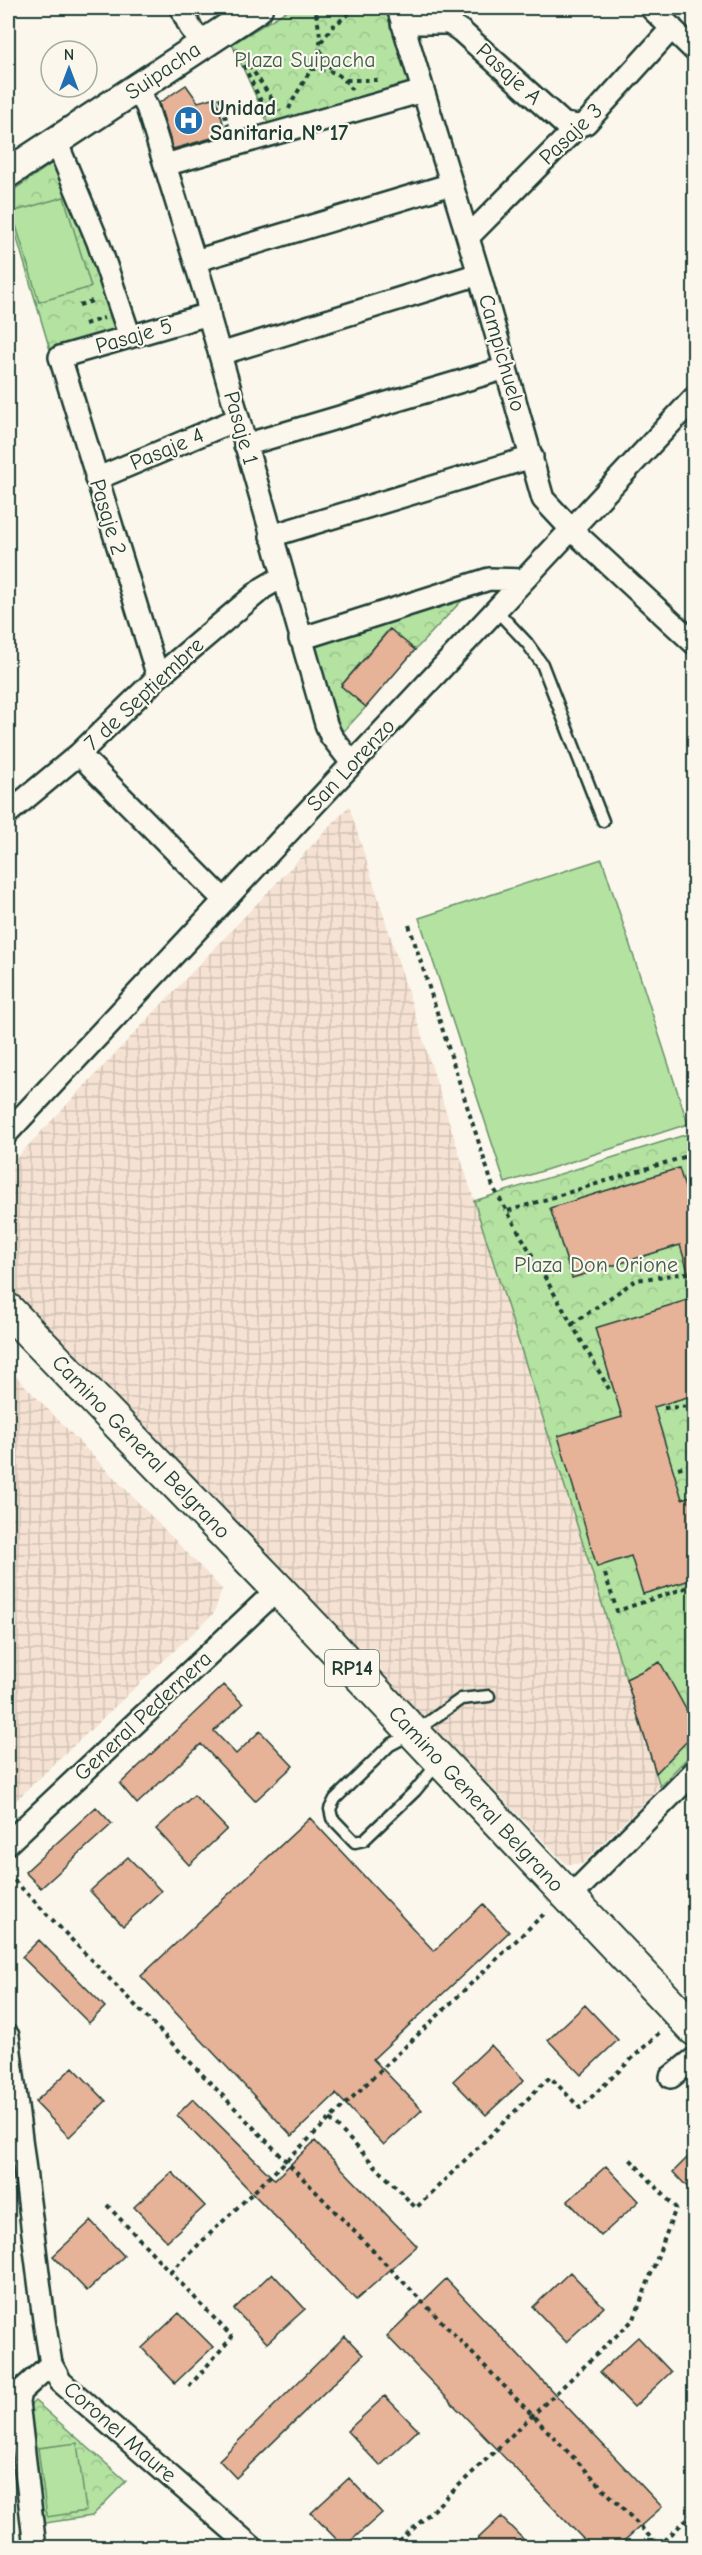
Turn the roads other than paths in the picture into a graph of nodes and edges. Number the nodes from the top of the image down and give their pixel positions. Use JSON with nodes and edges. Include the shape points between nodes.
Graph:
{"nodes":[{"id":1,"x":181,"y":8,"type":"edge"},
{"id":2,"x":258,"y":8,"type":"edge"},
{"id":3,"x":651,"y":8,"type":"edge"},
{"id":4,"x":400,"y":15,"type":"edge"},
{"id":5,"x":672,"y":28,"type":"junction"},
{"id":6,"x":219,"y":37,"type":"junction"},
{"id":7,"x":694,"y":50,"type":"edge"},
{"id":8,"x":137,"y":89,"type":"junction"},
{"id":9,"x":423,"y":90,"type":"junction"},
{"id":10,"x":578,"y":126,"type":"junction"},
{"id":11,"x":57,"y":141,"type":"junction"},
{"id":12,"x":165,"y":165,"type":"junction"},
{"id":13,"x":8,"y":173,"type":"edge"},
{"id":14,"x":452,"y":184,"type":"junction"},
{"id":15,"x":468,"y":237,"type":"junction"},
{"id":16,"x":195,"y":261,"type":"junction"},
{"id":17,"x":479,"y":274,"type":"junction"},
{"id":18,"x":209,"y":314,"type":"junction"},
{"id":19,"x":130,"y":337,"type":"junction"},
{"id":20,"x":220,"y":354,"type":"junction"},
{"id":21,"x":60,"y":357,"type":"joint"},
{"id":22,"x":506,"y":368,"type":"junction"},
{"id":23,"x":694,"y":398,"type":"edge"},
{"id":24,"x":238,"y":419,"type":"junction"},
{"id":25,"x":245,"y":445,"type":"junction"},
{"id":26,"x":532,"y":457,"type":"junction"},
{"id":27,"x":96,"y":479,"type":"junction"},
{"id":28,"x":572,"y":530,"type":"junction"},
{"id":29,"x":271,"y":536,"type":"junction"},
{"id":30,"x":282,"y":577,"type":"junction"},
{"id":31,"x":524,"y":580,"type":"junction"},
{"id":32,"x":496,"y":610,"type":"junction"},
{"id":33,"x":300,"y":639,"type":"junction"},
{"id":34,"x":694,"y":642,"type":"edge"},
{"id":35,"x":158,"y":677,"type":"junction"},
{"id":36,"x":79,"y":754,"type":"junction"},
{"id":37,"x":352,"y":763,"type":"junction"},
{"id":38,"x":8,"y":813,"type":"edge"},
{"id":39,"x":603,"y":820,"type":"dead end"},
{"id":40,"x":224,"y":899,"type":"junction"},
{"id":41,"x":8,"y":1132,"type":"edge"},
{"id":42,"x":8,"y":1310,"type":"edge"},
{"id":43,"x":278,"y":1589,"type":"junction"},
{"id":44,"x":489,"y":1696,"type":"dead end"},
{"id":45,"x":413,"y":1733,"type":"junction"},
{"id":46,"x":440,"y":1761,"type":"junction"},
{"id":47,"x":694,"y":1772,"type":"edge"},
{"id":48,"x":8,"y":1843,"type":"edge"},
{"id":49,"x":559,"y":1904,"type":"junction"},
{"id":50,"x":694,"y":2029,"type":"edge"},
{"id":51,"x":8,"y":2036,"type":"edge"},
{"id":52,"x":694,"y":2059,"type":"edge"},
{"id":53,"x":671,"y":2077,"type":"dead end"},
{"id":54,"x":51,"y":2364,"type":"junction"},
{"id":55,"x":35,"y":2547,"type":"edge"},
{"id":56,"x":253,"y":2547,"type":"edge"}],
"edges":[{"from":1,"to":6,"type":"street","via":[[190,27]]},
{"from":2,"to":6,"type":"street","name":"Suipacha"},
{"from":3,"to":5,"type":"street"},
{"from":4,"to":9,"type":"street","name":"Campichuelo"},
{"from":4,"to":10,"type":"street","name":"Pasaje A","via":[[449,24],[460,30],[564,123]]},
{"from":5,"to":7,"type":"street"},
{"from":5,"to":10,"type":"street","name":"Pasaje 3","via":[[586,123]]},
{"from":6,"to":8,"type":"street","name":"Suipacha"},
{"from":8,"to":11,"type":"street","name":"Suipacha"},
{"from":8,"to":12,"type":"street","name":"Pasaje 1","via":[[147,107]]},
{"from":9,"to":12,"type":"street"},
{"from":9,"to":14,"type":"street","name":"Campichuelo"},
{"from":10,"to":15,"type":"street","name":"Pasaje 3"},
{"from":11,"to":13,"type":"street","name":"Suipacha"},
{"from":11,"to":19,"type":"street"},
{"from":12,"to":16,"type":"street","name":"Pasaje 1"},
{"from":14,"to":15,"type":"street","name":"Campichuelo"},
{"from":14,"to":16,"type":"street"},
{"from":15,"to":17,"type":"street","name":"Campichuelo"},
{"from":16,"to":18,"type":"street","name":"Pasaje 1"},
{"from":17,"to":20,"type":"street"},
{"from":17,"to":22,"type":"street","name":"Campichuelo"},
{"from":18,"to":19,"type":"street","name":"Pasaje 5"},
{"from":18,"to":20,"type":"street","name":"Pasaje 1"},
{"from":19,"to":21,"type":"street","name":"Pasaje 5"},
{"from":20,"to":24,"type":"street","name":"Pasaje 1"},
{"from":21,"to":27,"type":"street","name":"Pasaje 2"},
{"from":22,"to":25,"type":"street"},
{"from":22,"to":26,"type":"street","name":"Campichuelo"},
{"from":23,"to":28,"type":"street","name":"San Lorenzo"},
{"from":24,"to":25,"type":"street","name":"Pasaje 1"},
{"from":24,"to":27,"type":"street","name":"Pasaje 4"},
{"from":25,"to":29,"type":"street","name":"Pasaje 1"},
{"from":26,"to":28,"type":"street","name":"Campichuelo","via":[[543,499]]},
{"from":26,"to":29,"type":"street"},
{"from":27,"to":35,"type":"street","name":"Pasaje 2"},
{"from":28,"to":31,"type":"street","name":"San Lorenzo"},
{"from":28,"to":34,"type":"street","name":"Campichuelo"},
{"from":29,"to":30,"type":"street","name":"Pasaje 1"},
{"from":30,"to":33,"type":"street","name":"Pasaje 1"},
{"from":30,"to":35,"type":"street","name":"7 de Septiembre","via":[[263,588]]},
{"from":31,"to":32,"type":"street","name":"San Lorenzo"},
{"from":31,"to":33,"type":"street","via":[[489,579]]},
{"from":32,"to":37,"type":"street","name":"San Lorenzo"},
{"from":32,"to":39,"type":"lane","via":[[542,664]]},
{"from":33,"to":37,"type":"street","name":"Pasaje 1","via":[[331,736]]},
{"from":35,"to":36,"type":"street","name":"7 de Septiembre"},
{"from":36,"to":38,"type":"street","name":"7 de Septiembre"},
{"from":36,"to":40,"type":"street"},
{"from":37,"to":40,"type":"street","name":"San Lorenzo"},
{"from":40,"to":41,"type":"street","name":"San Lorenzo"},
{"from":42,"to":43,"type":"main road","name":"Camino General Belgrano","number":"RP14"},
{"from":43,"to":45,"type":"main road","name":"Camino General Belgrano","number":"RP14"},
{"from":43,"to":48,"type":"street","name":"General Pedernera"},
{"from":44,"to":45,"type":"lane","via":[[461,1699]]},
{"from":45,"to":46,"type":"main road","name":"Camino General Belgrano","number":"RP14"},
{"from":45,"to":46,"type":"lane","via":[[390,1744],[330,1809],[332,1818],[355,1842],[364,1840]]},
{"from":46,"to":49,"type":"main road","name":"Camino General Belgrano","number":"RP14"},
{"from":47,"to":49,"type":"street"},
{"from":49,"to":50,"type":"main road","name":"Camino General Belgrano","number":"RP14"},
{"from":51,"to":54,"type":"street","name":"Coronel Maure"},
{"from":52,"to":53,"type":"street"},
{"from":54,"to":55,"type":"street","via":[[20,2392],[18,2402]]},
{"from":54,"to":56,"type":"street","name":"Coronel Maure","via":[[61,2382]]}]}
